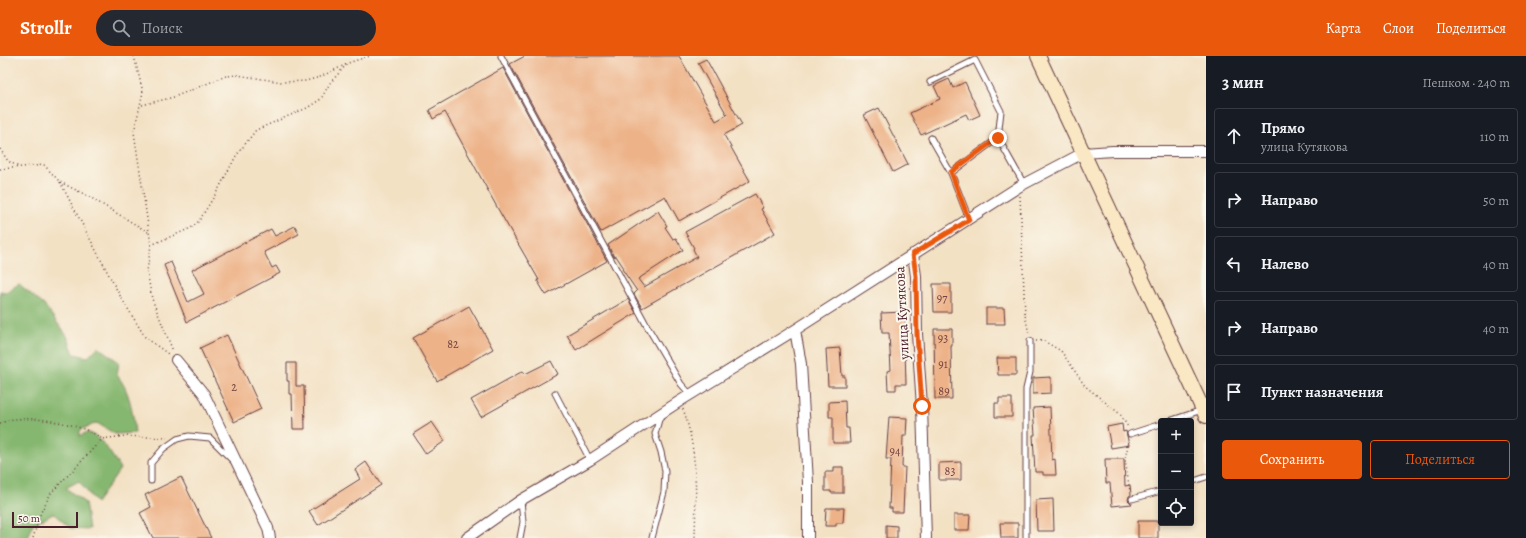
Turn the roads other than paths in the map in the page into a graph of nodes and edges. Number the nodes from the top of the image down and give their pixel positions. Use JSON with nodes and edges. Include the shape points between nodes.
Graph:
{"nodes":[{"id":1,"x":501,"y":56,"type":"edge"},
{"id":2,"x":1038,"y":56,"type":"edge"},
{"id":3,"x":930,"y":82,"type":"dead end"},
{"id":4,"x":931,"y":138,"type":"dead end"},
{"id":5,"x":998,"y":138,"type":"junction"},
{"id":6,"x":1206,"y":151,"type":"edge"},
{"id":7,"x":1083,"y":153,"type":"junction"},
{"id":8,"x":951,"y":172,"type":"junction"},
{"id":9,"x":1022,"y":185,"type":"junction"},
{"id":10,"x":969,"y":220,"type":"junction"},
{"id":11,"x":913,"y":254,"type":"junction"},
{"id":12,"x":795,"y":330,"type":"junction"},
{"id":13,"x":1030,"y":341,"type":"road end"},
{"id":14,"x":176,"y":360,"type":"road end"},
{"id":15,"x":555,"y":393,"type":"dead end"},
{"id":16,"x":690,"y":394,"type":"junction"},
{"id":17,"x":1205,"y":413,"type":"edge"},
{"id":18,"x":660,"y":414,"type":"junction"},
{"id":19,"x":1182,"y":418,"type":"edge"},
{"id":20,"x":1158,"y":425,"type":"edge"},
{"id":21,"x":1130,"y":434,"type":"road end"},
{"id":22,"x":590,"y":460,"type":"junction"},
{"id":23,"x":240,"y":467,"type":"junction"},
{"id":24,"x":1206,"y":477,"type":"edge"},
{"id":25,"x":151,"y":481,"type":"dead end"},
{"id":26,"x":1194,"y":481,"type":"edge"},
{"id":27,"x":1158,"y":492,"type":"edge"},
{"id":28,"x":1132,"y":499,"type":"road end"},
{"id":29,"x":521,"y":500,"type":"junction"},
{"id":30,"x":270,"y":538,"type":"edge"},
{"id":31,"x":467,"y":538,"type":"edge"},
{"id":32,"x":520,"y":538,"type":"edge"},
{"id":33,"x":652,"y":538,"type":"edge"},
{"id":34,"x":808,"y":538,"type":"edge"},
{"id":35,"x":926,"y":538,"type":"edge"},
{"id":36,"x":1026,"y":538,"type":"edge"}],
"edges":[{"from":1,"to":16,"type":"lane","via":[[647,326],[681,384]]},
{"from":2,"to":7,"type":"main road"},
{"from":3,"to":5,"type":"lane","via":[[975,60],[1001,111]]},
{"from":4,"to":8,"type":"lane"},
{"from":5,"to":8,"type":"lane"},
{"from":5,"to":9,"type":"lane"},
{"from":6,"to":7,"type":"street"},
{"from":7,"to":9,"type":"street"},
{"from":7,"to":17,"type":"main road"},
{"from":8,"to":10,"type":"lane"},
{"from":9,"to":10,"type":"street"},
{"from":10,"to":11,"type":"street"},
{"from":11,"to":12,"type":"street"},
{"from":11,"to":35,"type":"street","name":"улица Кутякова","via":[[922,406]]},
{"from":12,"to":16,"type":"street"},
{"from":12,"to":34,"type":"street","via":[[802,364]]},
{"from":13,"to":36,"type":"lane","via":[[1030,372],[1026,389]]},
{"from":14,"to":23,"type":"street","via":[[204,394]]},
{"from":15,"to":22,"type":"lane"},
{"from":16,"to":18,"type":"street"},
{"from":17,"to":19,"type":"lane"},
{"from":18,"to":22,"type":"street"},
{"from":18,"to":33,"type":"lane","via":[[655,434],[665,471],[664,492]]},
{"from":20,"to":21,"type":"lane"},
{"from":22,"to":29,"type":"street"},
{"from":23,"to":25,"type":"lane","via":[[210,438],[176,438],[151,463]]},
{"from":23,"to":30,"type":"street","via":[[268,528]]},
{"from":24,"to":26,"type":"lane"},
{"from":27,"to":28,"type":"lane"},
{"from":29,"to":31,"type":"street"},
{"from":29,"to":32,"type":"lane","via":[[523,522]]}]}
